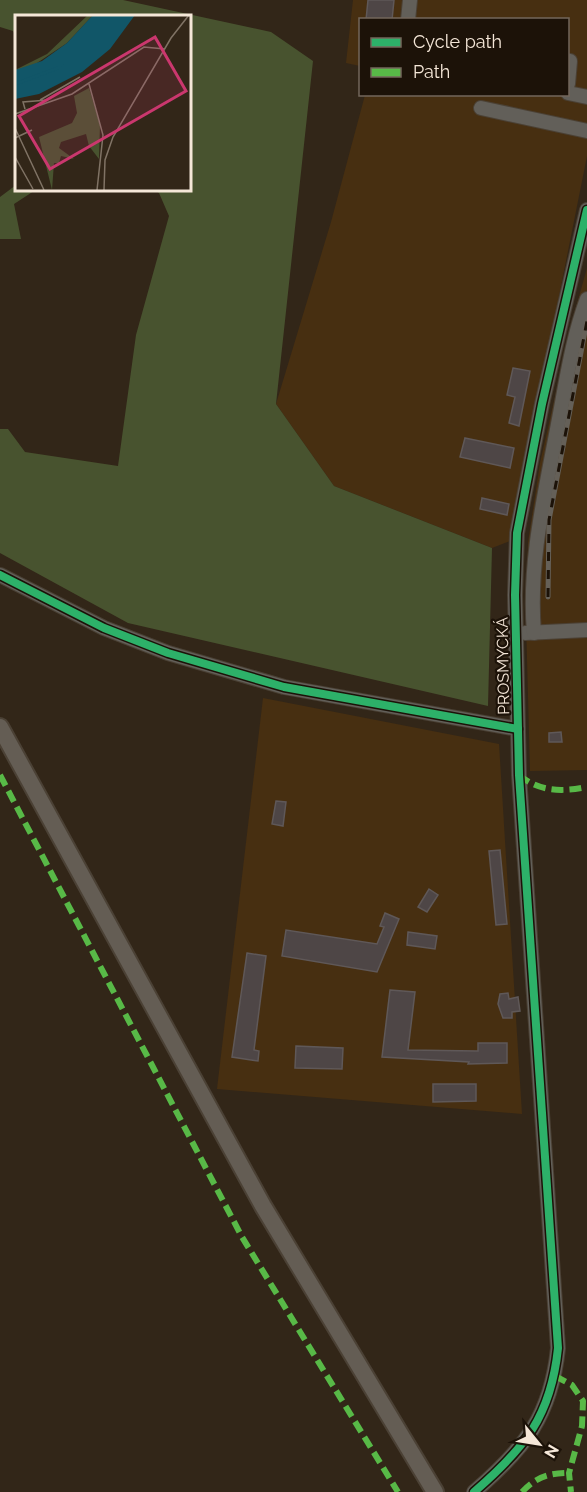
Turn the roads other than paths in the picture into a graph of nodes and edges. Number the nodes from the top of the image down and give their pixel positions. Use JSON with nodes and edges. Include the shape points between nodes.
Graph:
{"nodes":[{"id":1,"x":410,"y":0,"type":"edge"},
{"id":2,"x":408,"y":18,"type":"edge"},
{"id":3,"x":570,"y":61,"type":"dead end"},
{"id":4,"x":569,"y":69,"type":"edge"},
{"id":5,"x":569,"y":93,"type":"edge"},
{"id":6,"x":587,"y":97,"type":"edge"},
{"id":7,"x":481,"y":108,"type":"dead end"},
{"id":8,"x":587,"y":131,"type":"edge"},
{"id":9,"x":587,"y":210,"type":"edge"},
{"id":10,"x":587,"y":299,"type":"edge"},
{"id":11,"x":0,"y":575,"type":"edge"},
{"id":12,"x":587,"y":630,"type":"edge"},
{"id":13,"x":534,"y":633,"type":"junction"},
{"id":14,"x":517,"y":634,"type":"junction"},
{"id":15,"x":0,"y":727,"type":"edge"},
{"id":16,"x":518,"y":729,"type":"junction"},
{"id":17,"x":435,"y":1492,"type":"edge"},
{"id":18,"x":474,"y":1492,"type":"edge"}],
"edges":[{"from":1,"to":2,"type":"street"},
{"from":3,"to":4,"type":"street"},
{"from":5,"to":6,"type":"street"},
{"from":7,"to":8,"type":"street"},
{"from":9,"to":14,"type":"street","name":"PROSMYCKÁ","via":[[517,533]]},
{"from":10,"to":13,"type":"street","via":[[571,360],[537,536],[530,595]]},
{"from":11,"to":16,"type":"street","via":[[104,628],[168,653],[284,687]]},
{"from":12,"to":13,"type":"street"},
{"from":13,"to":14,"type":"street"},
{"from":14,"to":16,"type":"street","name":"PROSMYCKÁ"},
{"from":15,"to":17,"type":"main road","via":[[263,1206]]},
{"from":16,"to":18,"type":"street","name":"PROSMYCKÁ","via":[[558,1348],[545,1409],[528,1438]]}]}
